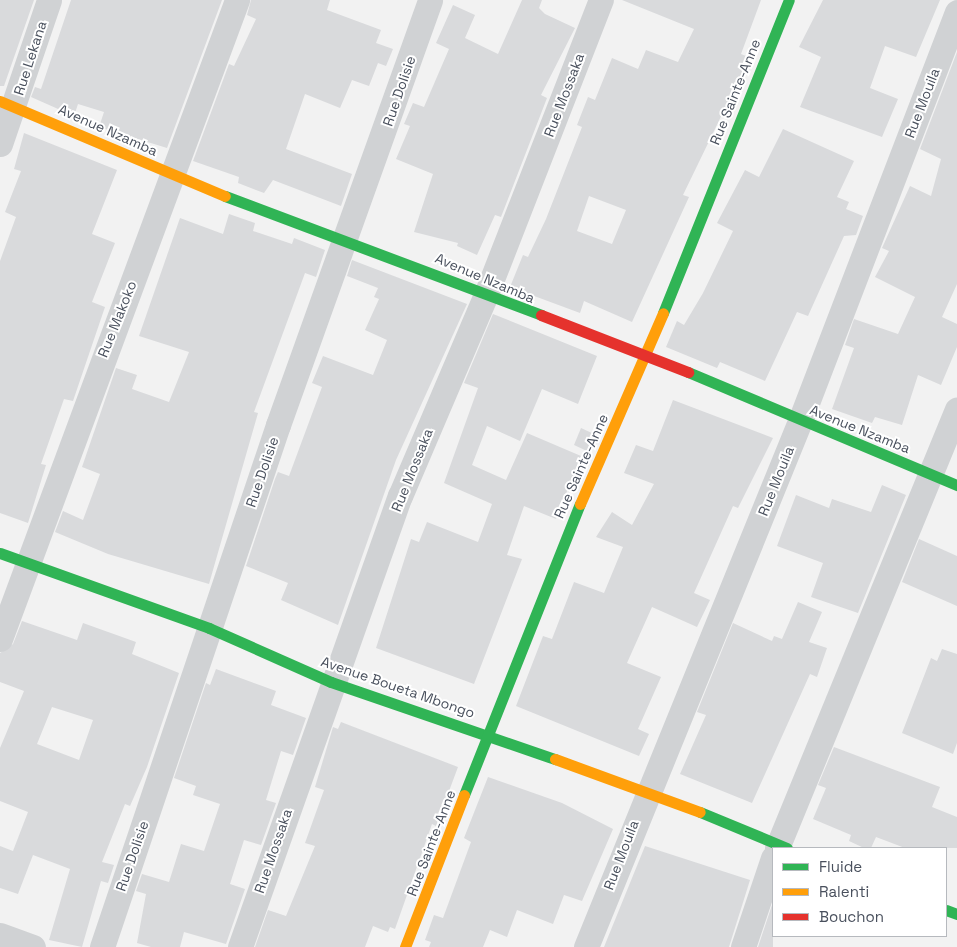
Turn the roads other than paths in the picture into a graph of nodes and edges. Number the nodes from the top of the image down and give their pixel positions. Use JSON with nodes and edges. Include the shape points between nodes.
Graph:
{"nodes":[{"id":1,"x":49,"y":0,"type":"edge"},
{"id":2,"x":237,"y":0,"type":"edge"},
{"id":3,"x":430,"y":0,"type":"edge"},
{"id":4,"x":601,"y":0,"type":"edge"},
{"id":5,"x":789,"y":0,"type":"edge"},
{"id":6,"x":957,"y":12,"type":"edge"},
{"id":7,"x":7,"y":103,"type":"edge"},
{"id":8,"x":0,"y":144,"type":"edge"},
{"id":9,"x":174,"y":176,"type":"junction"},
{"id":10,"x":347,"y":240,"type":"junction"},
{"id":11,"x":485,"y":297,"type":"junction"},
{"id":12,"x":646,"y":355,"type":"junction"},
{"id":13,"x":957,"y":409,"type":"edge"},
{"id":14,"x":800,"y":421,"type":"junction"},
{"id":15,"x":931,"y":474,"type":"junction"},
{"id":16,"x":957,"y":485,"type":"edge"},
{"id":17,"x":0,"y":553,"type":"edge"},
{"id":18,"x":26,"y":563,"type":"junction"},
{"id":19,"x":209,"y":628,"type":"junction"},
{"id":20,"x":0,"y":638,"type":"edge"},
{"id":21,"x":331,"y":682,"type":"junction"},
{"id":22,"x":490,"y":734,"type":"junction"},
{"id":23,"x":646,"y":790,"type":"junction"},
{"id":24,"x":772,"y":847,"type":"edge"},
{"id":25,"x":780,"y":847,"type":"edge"},
{"id":26,"x":772,"y":869,"type":"edge"},
{"id":27,"x":0,"y":935,"type":"edge"},
{"id":28,"x":33,"y":947,"type":"edge"},
{"id":29,"x":102,"y":947,"type":"edge"},
{"id":30,"x":240,"y":947,"type":"edge"},
{"id":31,"x":405,"y":947,"type":"edge"},
{"id":32,"x":586,"y":947,"type":"edge"},
{"id":33,"x":743,"y":947,"type":"edge"}],
"edges":[{"from":1,"to":7,"type":"street","name":"Rue Lekana"},
{"from":2,"to":9,"type":"street","name":"Rue Makoko"},
{"from":3,"to":10,"type":"street","name":"Rue Dolisie"},
{"from":4,"to":11,"type":"street","name":"Rue Mossaka"},
{"from":5,"to":12,"type":"street","name":"Rue Sainte-Anne"},
{"from":6,"to":14,"type":"street","name":"Rue Mouila"},
{"from":7,"to":8,"type":"street","name":"Rue Lekana"},
{"from":7,"to":9,"type":"street","name":"Avenue Nzamba"},
{"from":9,"to":10,"type":"street","name":"Avenue Nzamba"},
{"from":9,"to":18,"type":"street","name":"Rue Makoko"},
{"from":10,"to":11,"type":"street","name":"Avenue Nzamba"},
{"from":10,"to":19,"type":"street","name":"Rue Dolisie"},
{"from":11,"to":12,"type":"street","name":"Avenue Nzamba"},
{"from":11,"to":21,"type":"street","name":"Rue Mossaka","via":[[400,496]]},
{"from":12,"to":14,"type":"street","name":"Avenue Nzamba"},
{"from":12,"to":22,"type":"street","name":"Rue Sainte-Anne","via":[[559,552]]},
{"from":13,"to":15,"type":"street"},
{"from":14,"to":15,"type":"street","name":"Avenue Nzamba"},
{"from":14,"to":23,"type":"street","name":"Rue Mouila"},
{"from":15,"to":16,"type":"street","name":"Avenue Nzamba"},
{"from":15,"to":25,"type":"street"},
{"from":17,"to":18,"type":"street","name":"Avenue Boueta Mbongo"},
{"from":18,"to":19,"type":"street","name":"Avenue Boueta Mbongo"},
{"from":18,"to":20,"type":"street","name":"Rue Makoko"},
{"from":19,"to":21,"type":"street","name":"Avenue Boueta Mbongo"},
{"from":19,"to":29,"type":"street","name":"Rue Dolisie"},
{"from":21,"to":22,"type":"street","name":"Avenue Boueta Mbongo"},
{"from":21,"to":30,"type":"street","name":"Rue Mossaka"},
{"from":22,"to":23,"type":"street","name":"Avenue Boueta Mbongo"},
{"from":22,"to":31,"type":"street","name":"Rue Sainte-Anne"},
{"from":23,"to":24,"type":"street","name":"Avenue Boueta Mbongo"},
{"from":23,"to":32,"type":"street","name":"Rue Mouila"},
{"from":26,"to":33,"type":"street"},
{"from":27,"to":28,"type":"street"}]}
